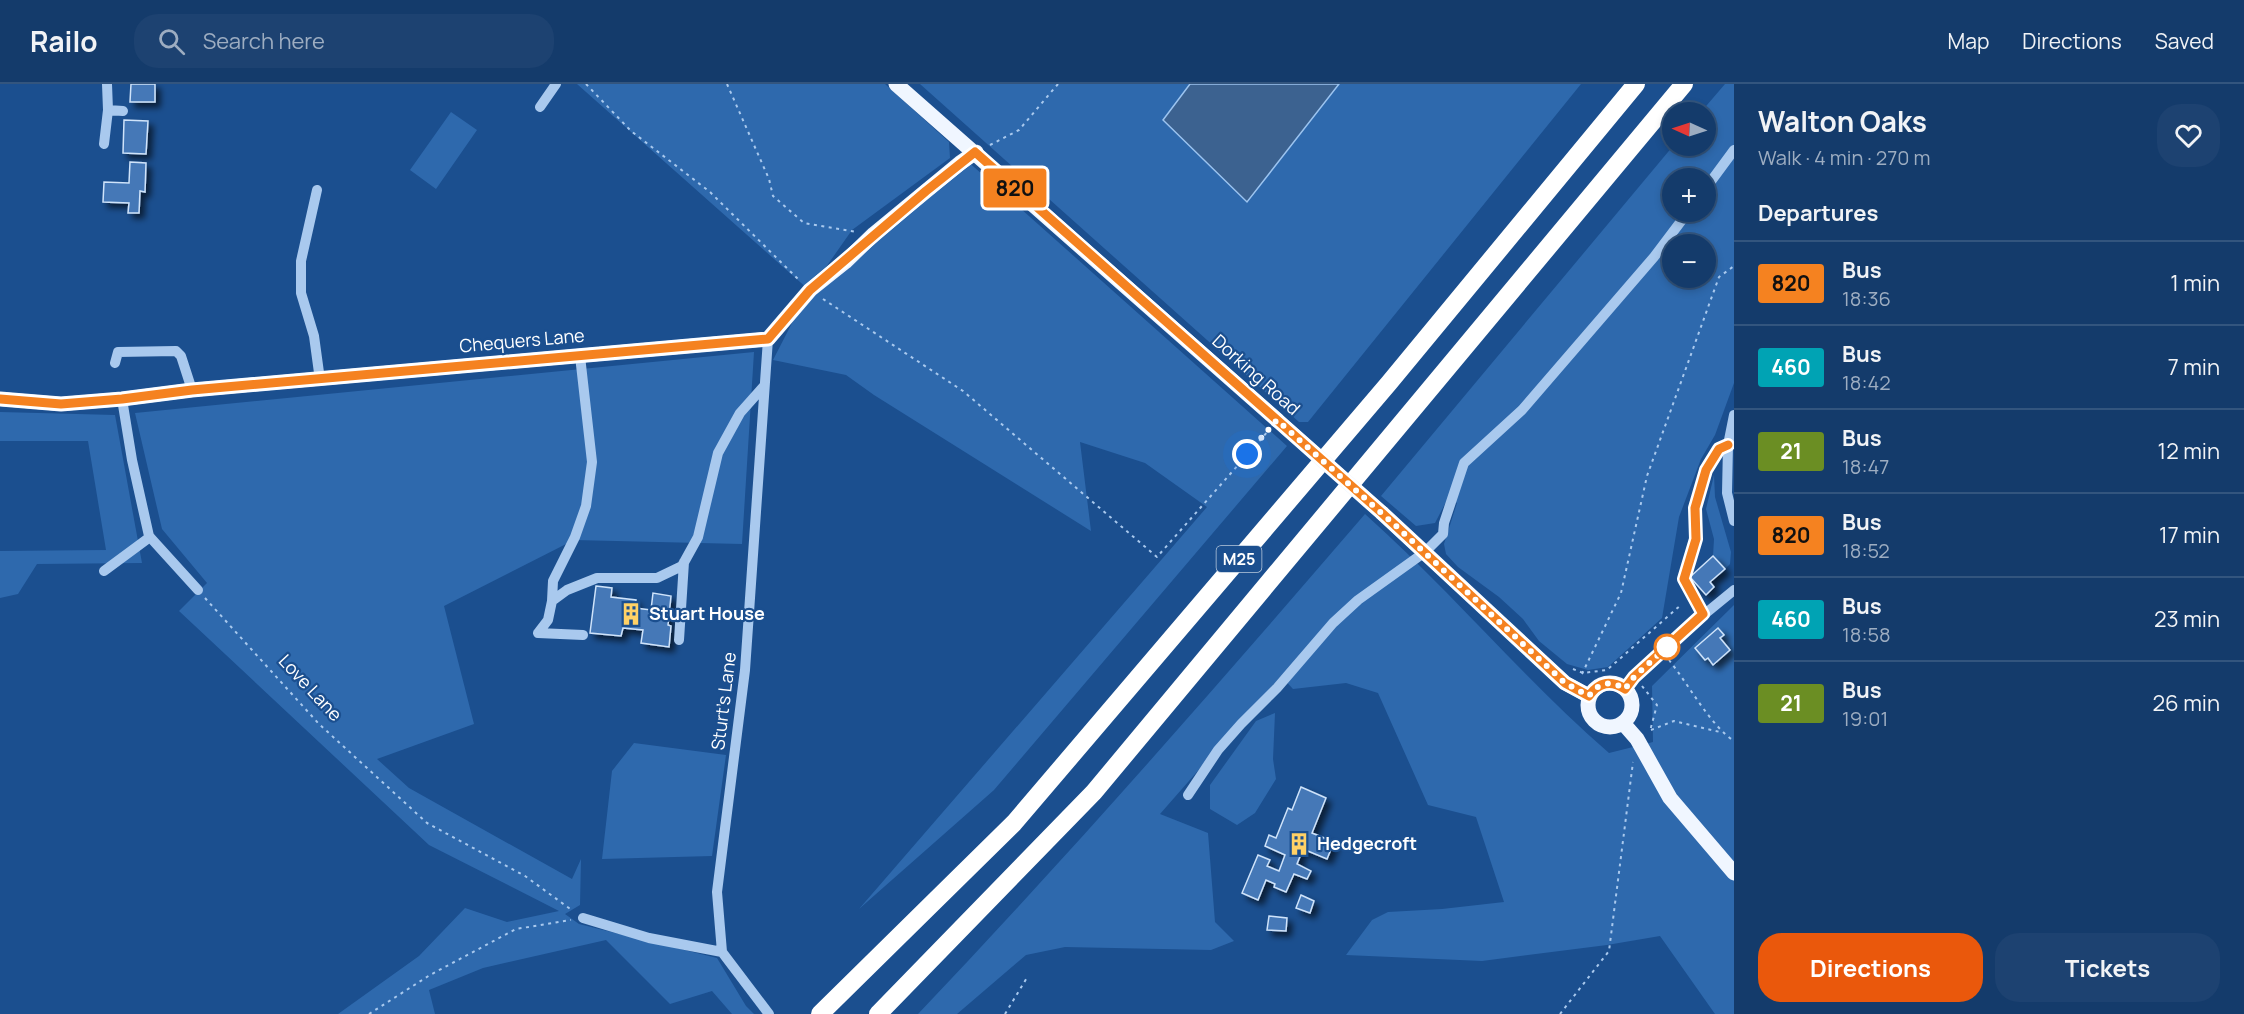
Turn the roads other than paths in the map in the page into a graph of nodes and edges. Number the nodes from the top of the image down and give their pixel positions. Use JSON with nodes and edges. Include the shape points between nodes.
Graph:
{"nodes":[{"id":1,"x":107,"y":84,"type":"edge"},
{"id":2,"x":556,"y":84,"type":"edge"},
{"id":3,"x":896,"y":84,"type":"edge"},
{"id":4,"x":1636,"y":84,"type":"edge"},
{"id":5,"x":1684,"y":84,"type":"edge"},
{"id":6,"x":540,"y":107,"type":"dead end"},
{"id":7,"x":108,"y":110,"type":"junction"},
{"id":8,"x":123,"y":111,"type":"dead end"},
{"id":9,"x":104,"y":144,"type":"dead end"},
{"id":10,"x":1734,"y":150,"type":"edge"},
{"id":11,"x":975,"y":152,"type":"junction"},
{"id":12,"x":1716,"y":174,"type":"edge"},
{"id":13,"x":317,"y":190,"type":"dead end"},
{"id":14,"x":1680,"y":222,"type":"edge"},
{"id":15,"x":768,"y":339,"type":"junction"},
{"id":16,"x":580,"y":356,"type":"junction"},
{"id":17,"x":116,"y":363,"type":"dead end"},
{"id":18,"x":320,"y":380,"type":"junction"},
{"id":19,"x":764,"y":386,"type":"junction"},
{"id":20,"x":192,"y":390,"type":"junction"},
{"id":21,"x":0,"y":399,"type":"edge"},
{"id":22,"x":122,"y":399,"type":"junction"},
{"id":23,"x":1734,"y":415,"type":"edge"},
{"id":24,"x":1728,"y":445,"type":"junction"},
{"id":25,"x":1734,"y":521,"type":"edge"},
{"id":26,"x":150,"y":537,"type":"junction"},
{"id":27,"x":1425,"y":552,"type":"junction"},
{"id":28,"x":684,"y":562,"type":"junction"},
{"id":29,"x":104,"y":571,"type":"dead end"},
{"id":30,"x":198,"y":590,"type":"road end"},
{"id":31,"x":1734,"y":590,"type":"edge"},
{"id":32,"x":552,"y":601,"type":"junction"},
{"id":33,"x":1703,"y":614,"type":"junction"},
{"id":34,"x":583,"y":635,"type":"dead end"},
{"id":35,"x":679,"y":640,"type":"dead end"},
{"id":36,"x":1629,"y":683,"type":"junction"},
{"id":37,"x":1583,"y":692,"type":"junction"},
{"id":38,"x":1623,"y":723,"type":"junction"},
{"id":39,"x":1188,"y":795,"type":"dead end"},
{"id":40,"x":1734,"y":873,"type":"edge"},
{"id":41,"x":583,"y":918,"type":"road end"},
{"id":42,"x":722,"y":952,"type":"junction"},
{"id":43,"x":770,"y":1014,"type":"edge"},
{"id":44,"x":820,"y":1014,"type":"edge"},
{"id":45,"x":878,"y":1014,"type":"edge"}],
"edges":[{"from":1,"to":7,"type":"street"},
{"from":2,"to":6,"type":"street"},
{"from":3,"to":11,"type":"main road","name":"Dorking Road"},
{"from":4,"to":44,"type":"highway","number":"M25","via":[[1014,823]]},
{"from":5,"to":45,"type":"highway","number":"M25","via":[[1094,792]]},
{"from":7,"to":8,"type":"street"},
{"from":7,"to":9,"type":"street"},
{"from":10,"to":12,"type":"street"},
{"from":11,"to":15,"type":"main road","via":[[810,290]]},
{"from":11,"to":27,"type":"main road","name":"Dorking Road","bridge":true},
{"from":13,"to":18,"type":"street","via":[[301,261],[301,293],[314,336]]},
{"from":14,"to":27,"type":"street","via":[[1522,410],[1464,463],[1443,534]]},
{"from":15,"to":16,"type":"main road","name":"Chequers Lane"},
{"from":15,"to":19,"type":"street","name":"Sturt's Lane"},
{"from":16,"to":18,"type":"main road","name":"Chequers Lane"},
{"from":16,"to":32,"type":"street","via":[[592,462],[586,506],[553,581]]},
{"from":17,"to":20,"type":"street","via":[[118,352],[176,351]]},
{"from":18,"to":20,"type":"main road","name":"Chequers Lane"},
{"from":19,"to":28,"type":"street","via":[[740,413],[718,453],[698,537]]},
{"from":19,"to":42,"type":"street","name":"Sturt's Lane","via":[[745,670],[717,892]]},
{"from":20,"to":22,"type":"main road","name":"Chequers Lane"},
{"from":21,"to":22,"type":"main road","name":"Chequers Lane","via":[[61,404]]},
{"from":22,"to":26,"type":"street"},
{"from":23,"to":24,"type":"street"},
{"from":24,"to":25,"type":"street","via":[[1727,493]]},
{"from":24,"to":33,"type":"street","via":[[1719,449],[1706,470],[1695,508],[1696,539],[1684,579]]},
{"from":26,"to":29,"type":"street"},
{"from":26,"to":30,"type":"street"},
{"from":27,"to":37,"type":"main road","name":"Dorking Road","via":[[1565,683]]},
{"from":27,"to":39,"type":"street","via":[[1333,623],[1218,750]]},
{"from":28,"to":32,"type":"street","via":[[657,578],[597,578]]},
{"from":28,"to":35,"type":"street"},
{"from":31,"to":33,"type":"street"},
{"from":32,"to":34,"type":"street","via":[[548,620],[538,633]]},
{"from":33,"to":36,"type":"street"},
{"from":36,"to":37,"type":"main road","via":[[1601,684]]},
{"from":36,"to":38,"type":"main road","via":[[1632,706]]},
{"from":37,"to":38,"type":"main road","via":[[1596,723],[1614,727]]},
{"from":38,"to":40,"type":"main road","via":[[1637,739],[1670,798]]},
{"from":41,"to":42,"type":"street","via":[[649,938]]},
{"from":42,"to":43,"type":"street"}]}
